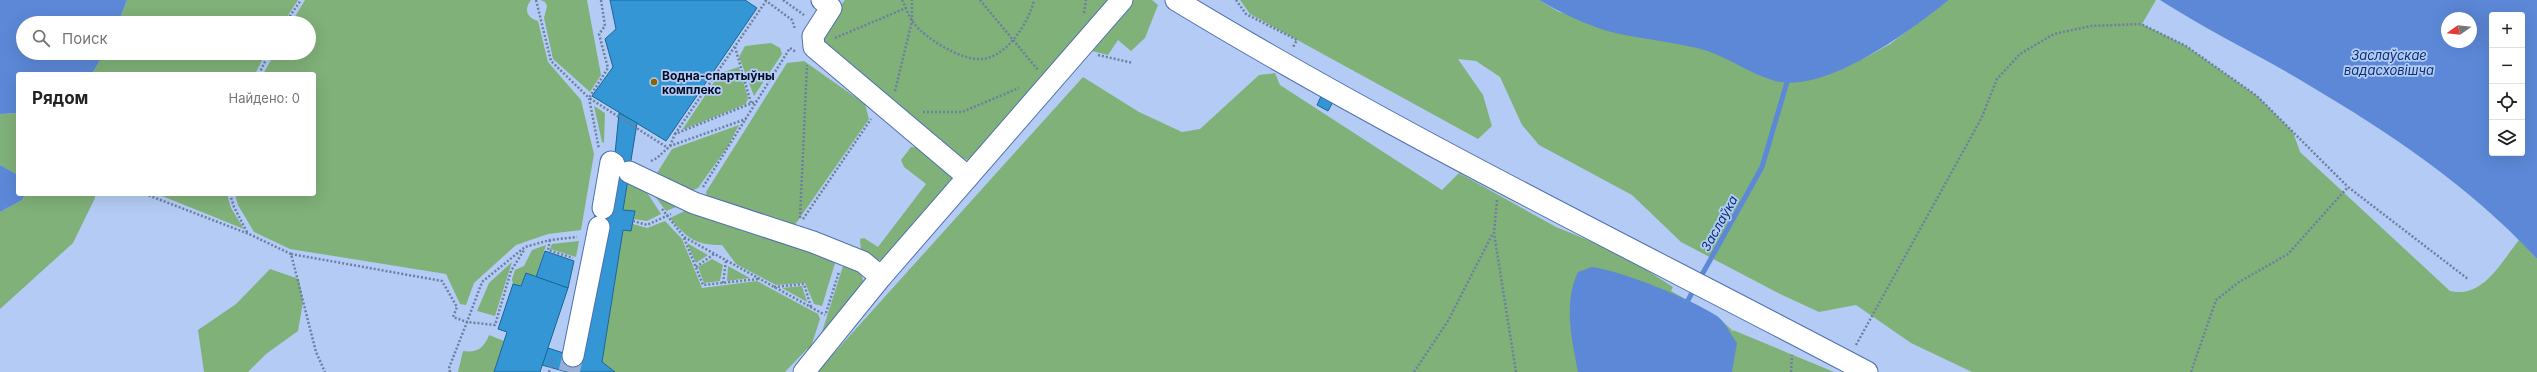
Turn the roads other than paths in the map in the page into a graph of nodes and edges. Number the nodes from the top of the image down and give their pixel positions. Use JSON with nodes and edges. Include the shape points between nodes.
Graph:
{"nodes":[{"id":1,"x":822,"y":0,"type":"edge"},
{"id":2,"x":1122,"y":0,"type":"edge"},
{"id":3,"x":1176,"y":0,"type":"edge"},
{"id":4,"x":968,"y":177,"type":"junction"},
{"id":5,"x":882,"y":277,"type":"junction"},
{"id":6,"x":572,"y":356,"type":"tunnel mouth"},
{"id":7,"x":804,"y":372,"type":"edge"},
{"id":8,"x":1867,"y":372,"type":"edge"}],
"edges":[{"from":1,"to":4,"type":"street","via":[[831,8],[806,47],[884,107]]},
{"from":2,"to":4,"type":"street"},
{"from":3,"to":8,"type":"street","via":[[1284,64],[1453,157]]},
{"from":4,"to":5,"type":"street"},
{"from":5,"to":6,"type":"street","via":[[863,262],[814,242],[693,202],[611,162],[595,224]]},
{"from":5,"to":7,"type":"street"}]}
